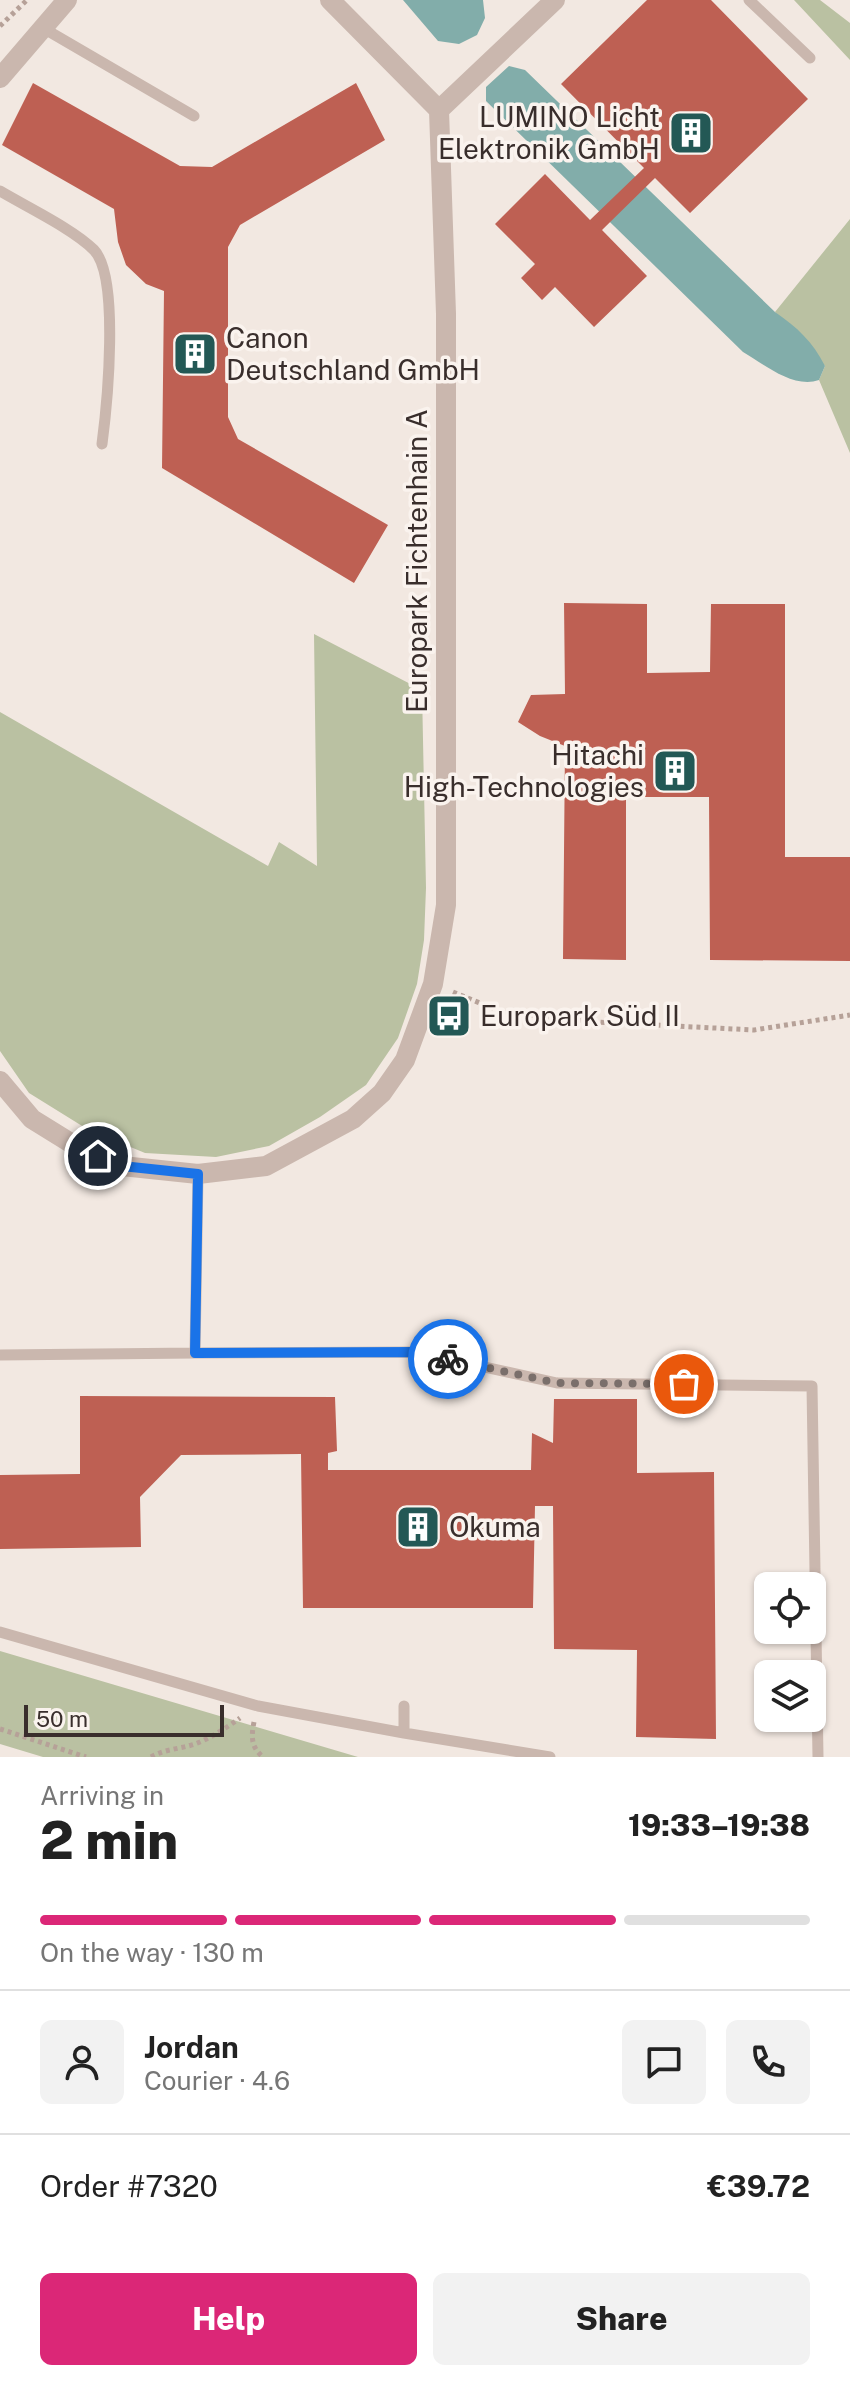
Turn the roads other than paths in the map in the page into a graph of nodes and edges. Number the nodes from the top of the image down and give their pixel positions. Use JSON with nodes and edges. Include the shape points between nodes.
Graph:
{"nodes":[{"id":1,"x":67,"y":0,"type":"edge"},
{"id":2,"x":330,"y":0,"type":"edge"},
{"id":3,"x":555,"y":0,"type":"edge"},
{"id":4,"x":749,"y":0,"type":"edge"},
{"id":5,"x":43,"y":28,"type":"junction"},
{"id":6,"x":810,"y":58,"type":"dead end"},
{"id":7,"x":0,"y":78,"type":"edge"},
{"id":8,"x":439,"y":110,"type":"junction"},
{"id":9,"x":194,"y":116,"type":"dead end"},
{"id":10,"x":0,"y":191,"type":"edge"},
{"id":11,"x":102,"y":444,"type":"dead end"},
{"id":12,"x":0,"y":1081,"type":"edge"},
{"id":13,"x":198,"y":1174,"type":"junction"},
{"id":14,"x":195,"y":1353,"type":"junction"},
{"id":15,"x":0,"y":1355,"type":"edge"},
{"id":16,"x":0,"y":1632,"type":"edge"},
{"id":17,"x":404,"y":1706,"type":"dead end"},
{"id":18,"x":404,"y":1733,"type":"junction"},
{"id":19,"x":550,"y":1757,"type":"edge"},
{"id":20,"x":818,"y":1757,"type":"edge"}],
"edges":[{"from":1,"to":5,"type":"street"},
{"from":2,"to":8,"type":"street"},
{"from":3,"to":8,"type":"street"},
{"from":4,"to":6,"type":"lane"},
{"from":5,"to":7,"type":"street"},
{"from":5,"to":9,"type":"lane"},
{"from":8,"to":13,"type":"street","name":"Europark Fichtenhain A","via":[[446,314],[446,905],[433,984],[405,1060],[382,1093],[353,1119],[266,1166]]},
{"from":10,"to":11,"type":"lane","via":[[82,240],[97,253],[105,271],[109,296]]},
{"from":12,"to":13,"type":"street","name":"Europark Fichtenhain A","via":[[32,1119],[74,1145],[122,1166]]},
{"from":13,"to":14,"type":"lane"},
{"from":14,"to":15,"type":"lane"},
{"from":14,"to":20,"type":"lane","via":[[416,1352],[557,1383],[812,1386]]},
{"from":16,"to":18,"type":"lane","via":[[258,1706]]},
{"from":17,"to":18,"type":"lane"},
{"from":18,"to":19,"type":"lane"}]}
